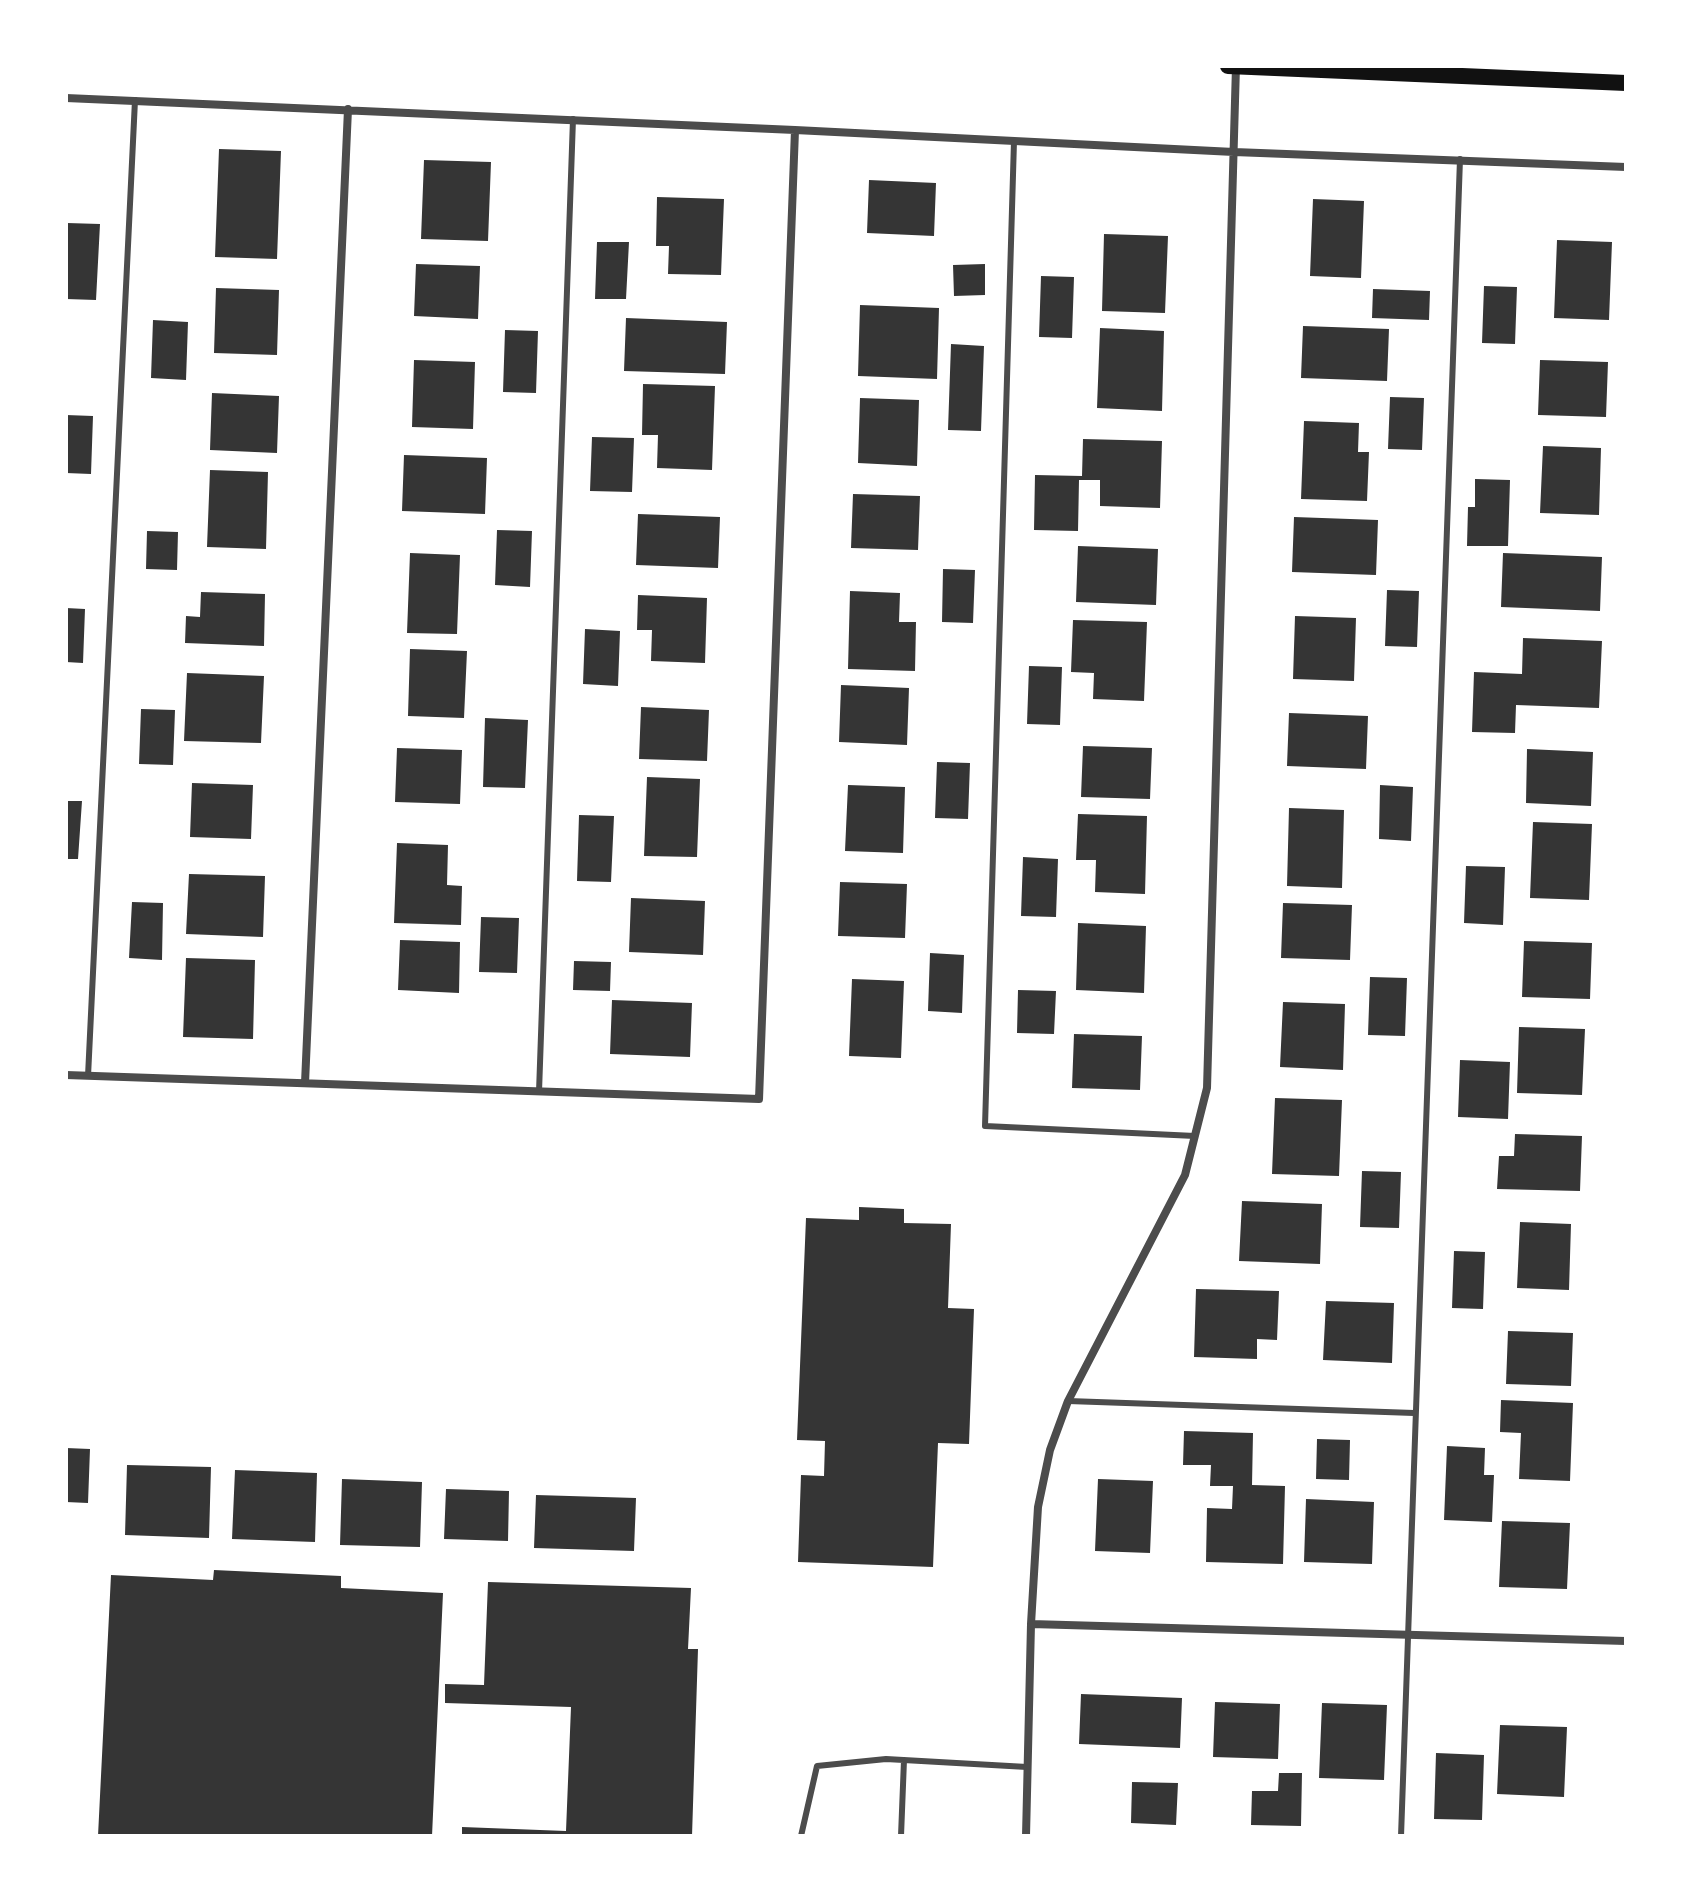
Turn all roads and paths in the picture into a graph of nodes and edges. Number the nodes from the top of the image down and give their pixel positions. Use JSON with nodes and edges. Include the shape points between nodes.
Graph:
{"nodes":[{"id":1,"x":1228,"y":66,"type":"edge"},
{"id":2,"x":1236,"y":66,"type":"edge"},
{"id":3,"x":1626,"y":83,"type":"edge"},
{"id":4,"x":66,"y":98,"type":"edge"},
{"id":5,"x":135,"y":100,"type":"junction"},
{"id":6,"x":348,"y":109,"type":"junction"},
{"id":7,"x":573,"y":119,"type":"junction"},
{"id":8,"x":795,"y":130,"type":"junction"},
{"id":9,"x":1014,"y":141,"type":"junction"},
{"id":10,"x":1234,"y":152,"type":"junction"},
{"id":11,"x":1460,"y":159,"type":"junction"},
{"id":12,"x":1626,"y":167,"type":"edge"},
{"id":13,"x":66,"y":1075,"type":"edge"},
{"id":14,"x":88,"y":1076,"type":"junction"},
{"id":15,"x":305,"y":1083,"type":"junction"},
{"id":16,"x":539,"y":1092,"type":"junction"},
{"id":17,"x":1195,"y":1136,"type":"junction"},
{"id":18,"x":1068,"y":1401,"type":"junction"},
{"id":19,"x":1414,"y":1413,"type":"junction"},
{"id":20,"x":1031,"y":1624,"type":"junction"},
{"id":21,"x":1407,"y":1637,"type":"junction"},
{"id":22,"x":1626,"y":1641,"type":"edge"},
{"id":23,"x":904,"y":1760,"type":"junction"},
{"id":24,"x":1027,"y":1767,"type":"junction"},
{"id":25,"x":801,"y":1836,"type":"edge"},
{"id":26,"x":901,"y":1836,"type":"edge"},
{"id":27,"x":1026,"y":1836,"type":"edge"},
{"id":28,"x":1401,"y":1836,"type":"edge"}],
"edges":[{"from":1,"to":2,"type":"main road"},
{"from":2,"to":3,"type":"main road"},
{"from":2,"to":10,"type":"street"},
{"from":4,"to":5,"type":"street"},
{"from":5,"to":6,"type":"street"},
{"from":5,"to":14,"type":"lane"},
{"from":6,"to":7,"type":"street"},
{"from":6,"to":15,"type":"street"},
{"from":7,"to":8,"type":"street"},
{"from":7,"to":16,"type":"lane"},
{"from":8,"to":9,"type":"street"},
{"from":8,"to":16,"type":"street","via":[[759,1099]]},
{"from":9,"to":10,"type":"street"},
{"from":9,"to":17,"type":"lane","via":[[985,1126]]},
{"from":10,"to":11,"type":"street"},
{"from":10,"to":17,"type":"street","via":[[1210,1032],[1207,1088]]},
{"from":11,"to":12,"type":"street"},
{"from":11,"to":19,"type":"lane"},
{"from":13,"to":14,"type":"street"},
{"from":14,"to":15,"type":"street"},
{"from":15,"to":16,"type":"street"},
{"from":17,"to":18,"type":"street","via":[[1185,1175]]},
{"from":18,"to":19,"type":"lane"},
{"from":18,"to":20,"type":"street","via":[[1038,1507]]},
{"from":19,"to":21,"type":"lane"},
{"from":20,"to":21,"type":"street"},
{"from":20,"to":24,"type":"street"},
{"from":21,"to":22,"type":"street"},
{"from":21,"to":28,"type":"lane"},
{"from":23,"to":24,"type":"lane"},
{"from":23,"to":25,"type":"lane","via":[[817,1766]]},
{"from":23,"to":26,"type":"lane"},
{"from":24,"to":27,"type":"street"}]}
